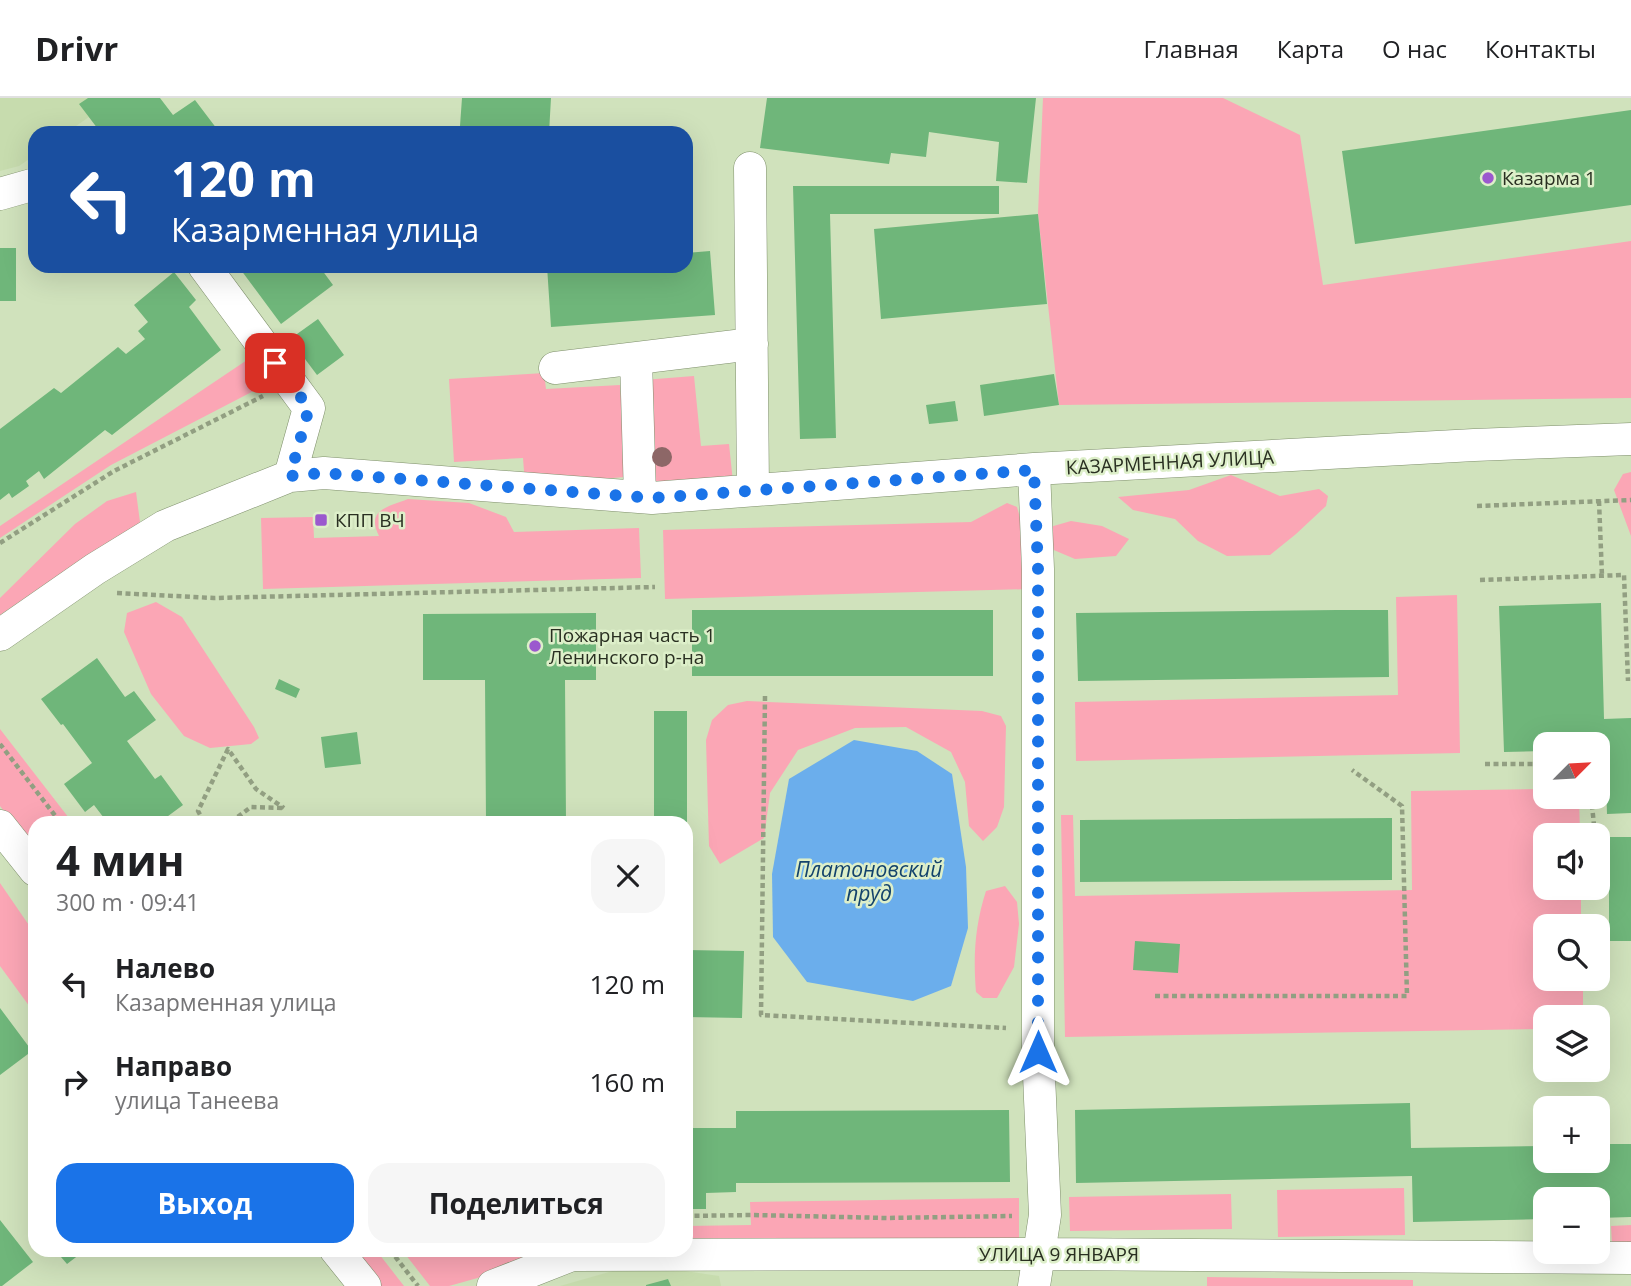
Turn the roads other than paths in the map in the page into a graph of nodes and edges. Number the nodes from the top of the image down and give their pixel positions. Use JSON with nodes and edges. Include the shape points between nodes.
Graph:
{"nodes":[{"id":1,"x":750,"y":168,"type":"dead end"},
{"id":2,"x":28,"y":186,"type":"edge"},
{"id":3,"x":0,"y":194,"type":"edge"},
{"id":4,"x":209,"y":273,"type":"edge"},
{"id":5,"x":752,"y":344,"type":"junction"},
{"id":6,"x":635,"y":359,"type":"junction"},
{"id":7,"x":555,"y":369,"type":"dead end"},
{"id":8,"x":1631,"y":439,"type":"edge"},
{"id":9,"x":1034,"y":470,"type":"junction"},
{"id":10,"x":290,"y":476,"type":"junction"},
{"id":11,"x":753,"y":490,"type":"junction"},
{"id":12,"x":640,"y":498,"type":"junction"},
{"id":13,"x":0,"y":635,"type":"edge"},
{"id":14,"x":0,"y":826,"type":"edge"},
{"id":15,"x":28,"y":861,"type":"edge"},
{"id":16,"x":1040,"y":1254,"type":"junction"},
{"id":17,"x":693,"y":1255,"type":"edge"},
{"id":18,"x":342,"y":1257,"type":"edge"},
{"id":19,"x":567,"y":1257,"type":"edge"},
{"id":20,"x":1631,"y":1258,"type":"edge"},
{"id":21,"x":365,"y":1286,"type":"edge"},
{"id":22,"x":493,"y":1286,"type":"edge"},
{"id":23,"x":1034,"y":1286,"type":"edge"}],
"edges":[{"from":1,"to":5,"type":"street"},
{"from":2,"to":3,"type":"street"},
{"from":4,"to":10,"type":"street","via":[[309,408]]},
{"from":5,"to":6,"type":"street"},
{"from":5,"to":11,"type":"street"},
{"from":6,"to":7,"type":"street"},
{"from":6,"to":12,"type":"street"},
{"from":8,"to":9,"type":"street","name":"КАЗАРМЕННАЯ УЛИЦА"},
{"from":9,"to":11,"type":"street","name":"КАЗАРМЕННАЯ УЛИЦА"},
{"from":9,"to":16,"type":"street","via":[[1045,1215]]},
{"from":10,"to":12,"type":"street","name":"КАЗАРМЕННАЯ УЛИЦА","via":[[324,473]]},
{"from":10,"to":13,"type":"street","name":"КАЗАРМЕННАЯ УЛИЦА","via":[[165,526]]},
{"from":11,"to":12,"type":"street","name":"КАЗАРМЕННАЯ УЛИЦА"},
{"from":14,"to":15,"type":"street"},
{"from":16,"to":17,"type":"street","name":"УЛИЦА 9 ЯНВАРЯ"},
{"from":16,"to":20,"type":"street","name":"УЛИЦА 9 ЯНВАРЯ"},
{"from":16,"to":23,"type":"street"},
{"from":18,"to":21,"type":"street"},
{"from":19,"to":22,"type":"street","name":"УЛИЦА 9 ЯНВАРЯ"}]}
